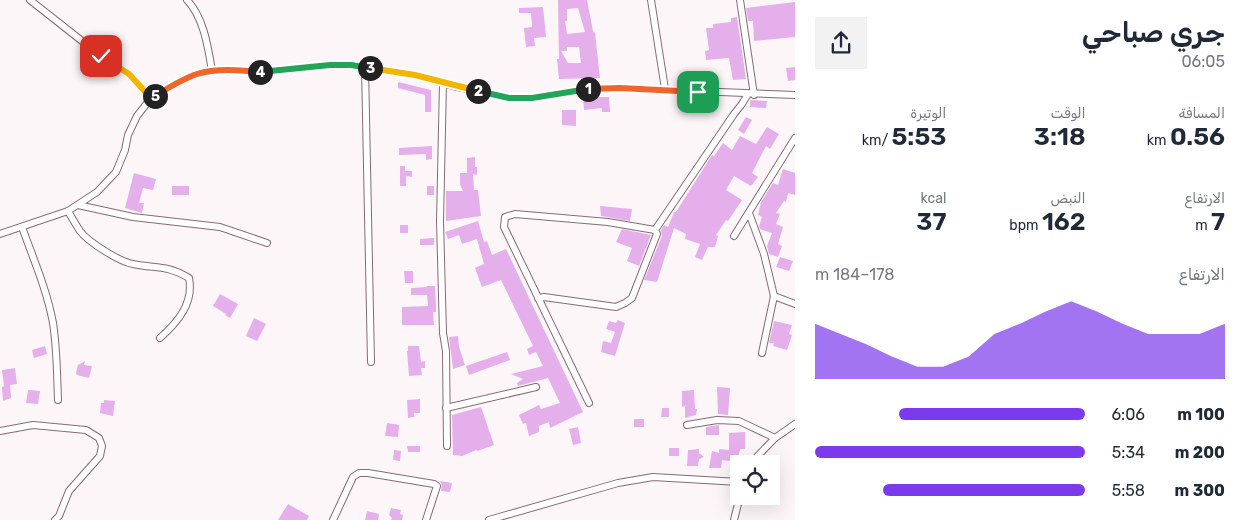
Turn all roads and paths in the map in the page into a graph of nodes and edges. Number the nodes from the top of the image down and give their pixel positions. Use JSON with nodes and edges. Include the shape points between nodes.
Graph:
{"nodes":[{"id":1,"x":30,"y":0,"type":"edge"},
{"id":2,"x":187,"y":0,"type":"edge"},
{"id":3,"x":652,"y":0,"type":"edge"},
{"id":4,"x":740,"y":0,"type":"edge"},
{"id":5,"x":365,"y":67,"type":"junction"},
{"id":6,"x":212,"y":71,"type":"junction"},
{"id":7,"x":443,"y":83,"type":"junction"},
{"id":8,"x":665,"y":89,"type":"junction"},
{"id":9,"x":751,"y":94,"type":"junction"},
{"id":10,"x":795,"y":95,"type":"edge"},
{"id":11,"x":151,"y":98,"type":"junction"},
{"id":12,"x":795,"y":138,"type":"edge"},
{"id":13,"x":78,"y":206,"type":"junction"},
{"id":14,"x":68,"y":212,"type":"junction"},
{"id":15,"x":748,"y":212,"type":"junction"},
{"id":16,"x":22,"y":227,"type":"junction"},
{"id":17,"x":655,"y":230,"type":"junction"},
{"id":18,"x":0,"y":234,"type":"edge"},
{"id":19,"x":734,"y":236,"type":"dead end"},
{"id":20,"x":267,"y":243,"type":"dead end"},
{"id":21,"x":774,"y":296,"type":"junction"},
{"id":22,"x":538,"y":298,"type":"junction"},
{"id":23,"x":795,"y":304,"type":"edge"},
{"id":24,"x":160,"y":338,"type":"dead end"},
{"id":25,"x":762,"y":353,"type":"dead end"},
{"id":26,"x":371,"y":362,"type":"dead end"},
{"id":27,"x":536,"y":387,"type":"dead end"},
{"id":28,"x":58,"y":400,"type":"dead end"},
{"id":29,"x":589,"y":403,"type":"dead end"},
{"id":30,"x":446,"y":408,"type":"junction"},
{"id":31,"x":795,"y":424,"type":"edge"},
{"id":32,"x":687,"y":425,"type":"dead end"},
{"id":33,"x":0,"y":431,"type":"edge"},
{"id":34,"x":775,"y":438,"type":"junction"},
{"id":35,"x":447,"y":446,"type":"dead end"},
{"id":36,"x":759,"y":455,"type":"edge"},
{"id":37,"x":730,"y":481,"type":"edge"},
{"id":38,"x":738,"y":505,"type":"edge"},
{"id":39,"x":55,"y":520,"type":"edge"},
{"id":40,"x":333,"y":520,"type":"edge"},
{"id":41,"x":426,"y":520,"type":"edge"},
{"id":42,"x":489,"y":520,"type":"edge"},
{"id":43,"x":734,"y":520,"type":"edge"}],
"edges":[{"from":1,"to":11,"type":"street","via":[[129,74]]},
{"from":2,"to":6,"type":"street","via":[[200,22]]},
{"from":3,"to":8,"type":"street"},
{"from":4,"to":9,"type":"street"},
{"from":5,"to":6,"type":"street","via":[[330,65],[264,72]]},
{"from":5,"to":7,"type":"street"},
{"from":5,"to":26,"type":"street"},
{"from":6,"to":11,"type":"street","via":[[180,81]]},
{"from":7,"to":8,"type":"street","via":[[509,98],[594,89]]},
{"from":7,"to":30,"type":"street","via":[[440,221]]},
{"from":8,"to":9,"type":"street"},
{"from":9,"to":10,"type":"street"},
{"from":9,"to":17,"type":"street"},
{"from":11,"to":13,"type":"street","via":[[128,135],[116,172]]},
{"from":12,"to":15,"type":"street"},
{"from":13,"to":14,"type":"street"},
{"from":13,"to":20,"type":"street","via":[[133,217],[220,227]]},
{"from":14,"to":16,"type":"street"},
{"from":14,"to":24,"type":"street","via":[[81,233],[116,258],[132,264],[162,266],[189,278],[189,301],[174,325]]},
{"from":15,"to":19,"type":"street"},
{"from":15,"to":21,"type":"street","via":[[764,254]]},
{"from":16,"to":18,"type":"street"},
{"from":16,"to":28,"type":"street","via":[[53,323]]},
{"from":17,"to":22,"type":"street","via":[[653,245],[632,298],[625,304],[616,307]]},
{"from":17,"to":22,"type":"street","via":[[608,222],[515,214],[505,217],[504,227]]},
{"from":21,"to":23,"type":"street"},
{"from":21,"to":25,"type":"street"},
{"from":22,"to":29,"type":"street"},
{"from":27,"to":30,"type":"street"},
{"from":30,"to":35,"type":"street"},
{"from":31,"to":34,"type":"street"},
{"from":32,"to":34,"type":"street","via":[[716,420],[739,421]]},
{"from":33,"to":39,"type":"street","via":[[33,425],[86,430],[99,438],[102,446],[100,456],[69,491]]},
{"from":34,"to":36,"type":"street"},
{"from":37,"to":42,"type":"street","via":[[653,477],[618,483]]},
{"from":38,"to":43,"type":"street"},
{"from":40,"to":41,"type":"street","via":[[353,477],[359,473],[434,484]]}]}
